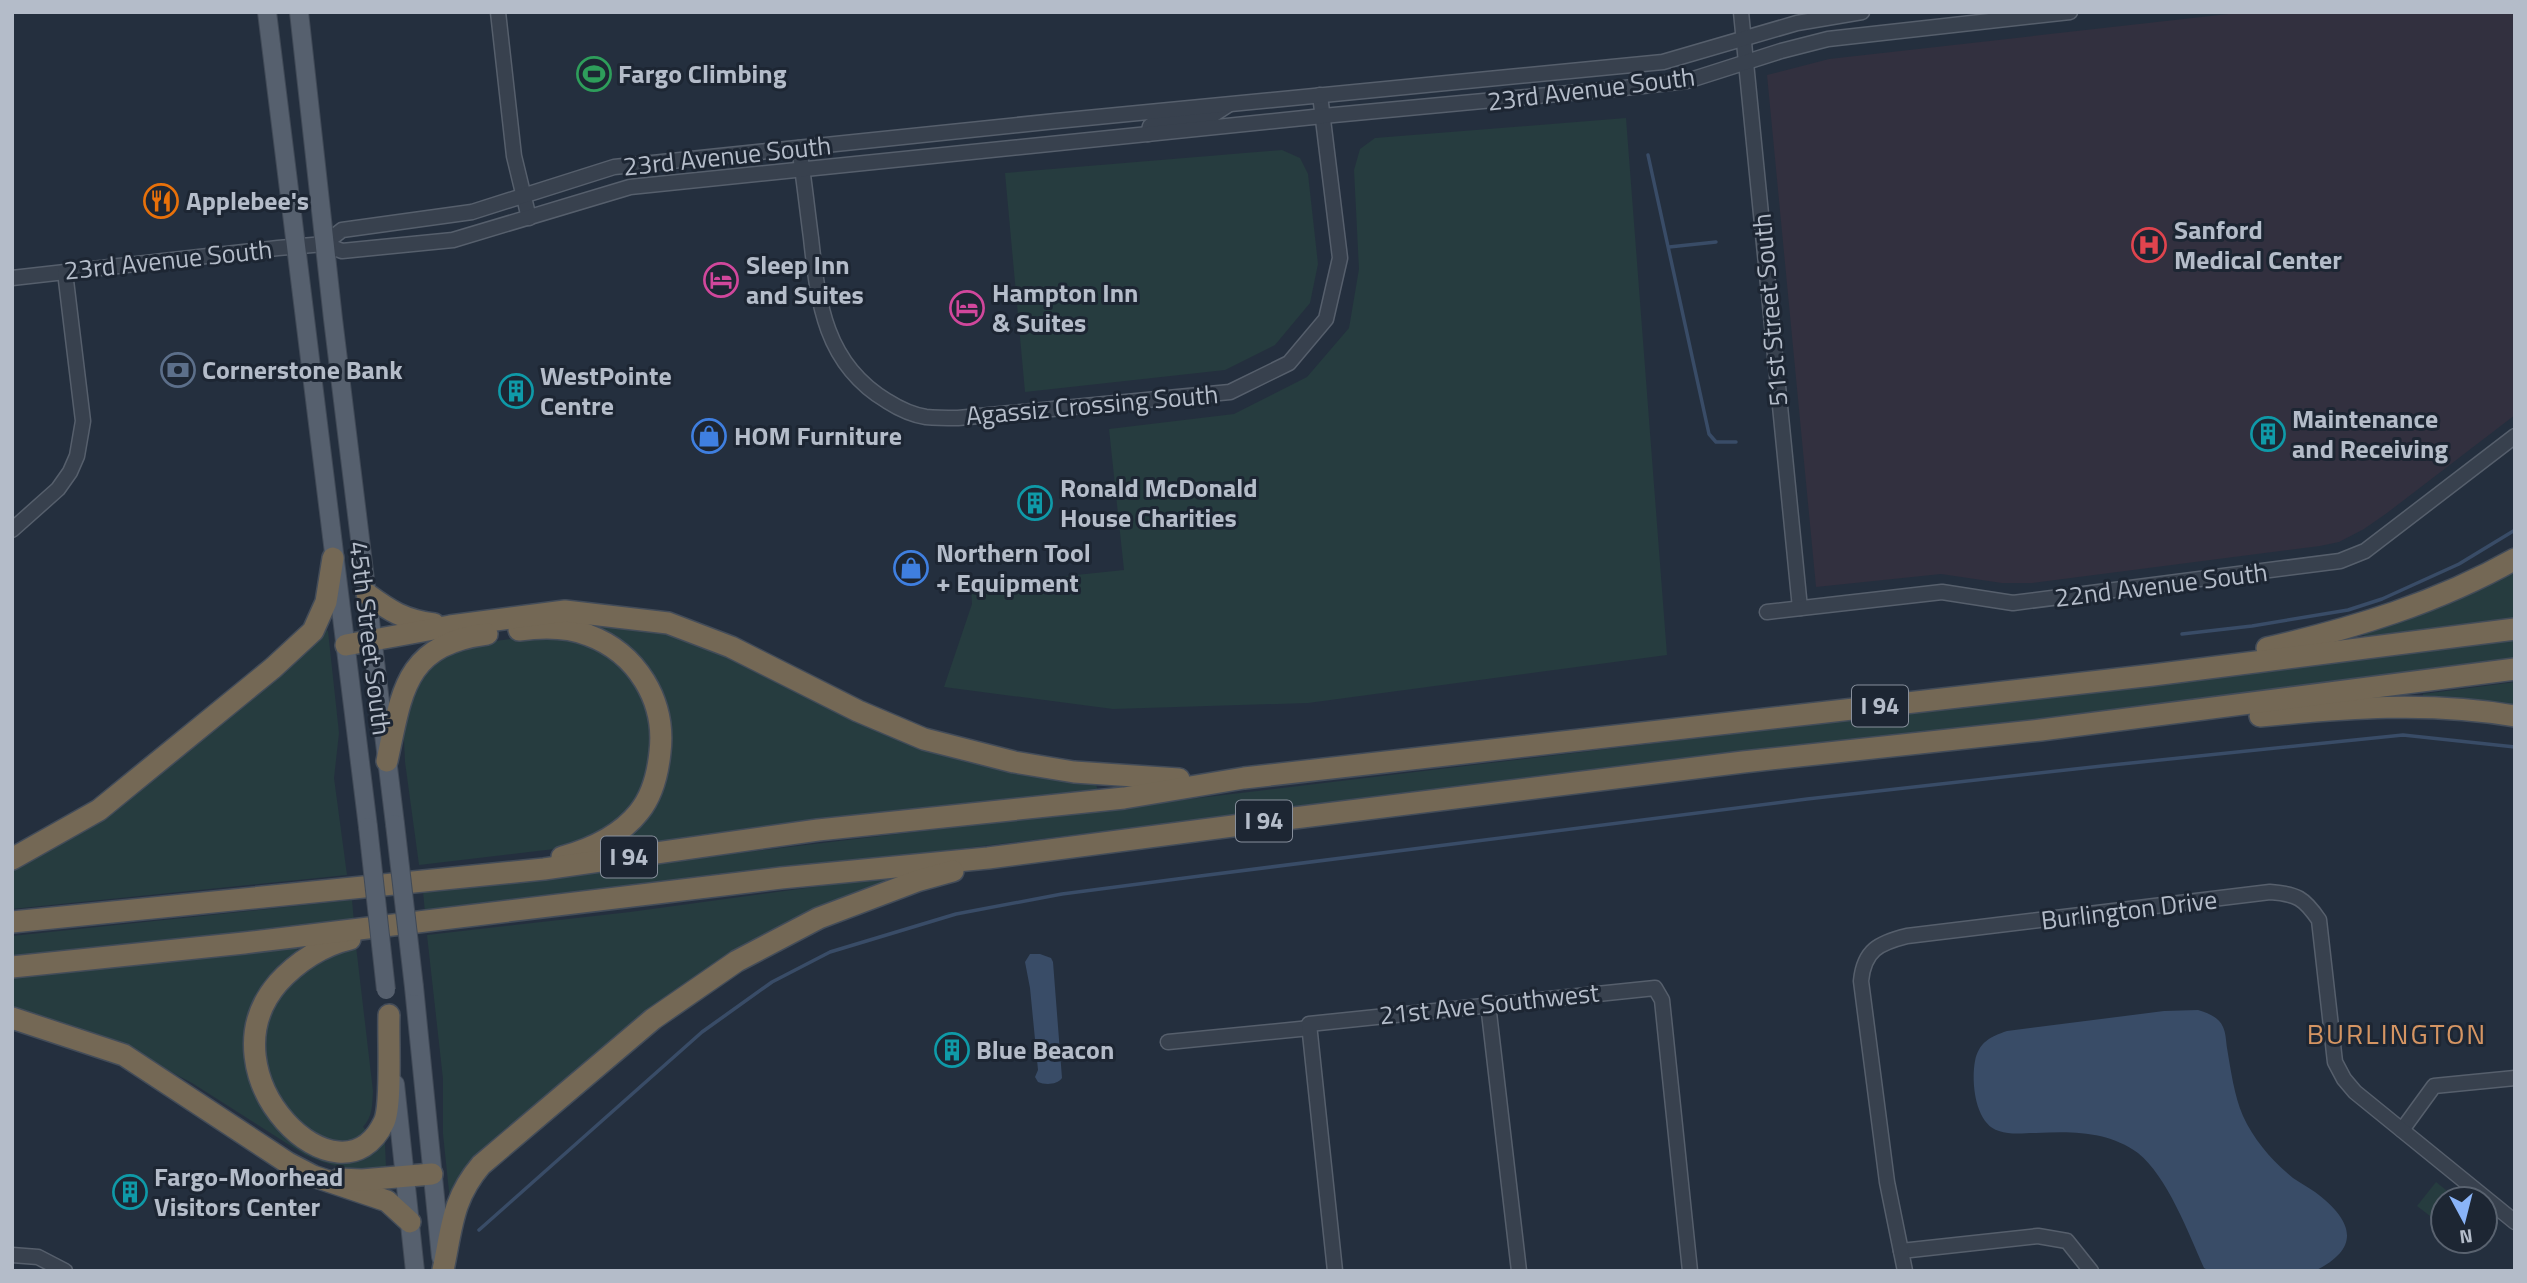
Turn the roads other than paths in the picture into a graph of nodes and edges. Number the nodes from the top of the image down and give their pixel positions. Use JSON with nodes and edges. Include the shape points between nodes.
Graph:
{"nodes":[{"id":1,"x":267,"y":12,"type":"edge"},
{"id":2,"x":299,"y":12,"type":"edge"},
{"id":3,"x":498,"y":12,"type":"edge"},
{"id":4,"x":1741,"y":12,"type":"edge"},
{"id":5,"x":1863,"y":12,"type":"edge"},
{"id":6,"x":2070,"y":12,"type":"edge"},
{"id":7,"x":1744,"y":40,"type":"junction"},
{"id":8,"x":1746,"y":63,"type":"junction"},
{"id":9,"x":1320,"y":95,"type":"junction"},
{"id":10,"x":1229,"y":104,"type":"junction"},
{"id":11,"x":1140,"y":113,"type":"junction"},
{"id":12,"x":1323,"y":116,"type":"junction"},
{"id":13,"x":1147,"y":134,"type":"junction"},
{"id":14,"x":1075,"y":142,"type":"junction"},
{"id":15,"x":799,"y":148,"type":"junction"},
{"id":16,"x":803,"y":170,"type":"junction"},
{"id":17,"x":524,"y":195,"type":"junction"},
{"id":18,"x":529,"y":218,"type":"junction"},
{"id":19,"x":324,"y":244,"type":"junction"},
{"id":20,"x":295,"y":247,"type":"junction"},
{"id":21,"x":65,"y":272,"type":"junction"},
{"id":22,"x":12,"y":278,"type":"edge"},
{"id":23,"x":2515,"y":436,"type":"edge"},
{"id":24,"x":12,"y":530,"type":"edge"},
{"id":25,"x":333,"y":558,"type":"junction"},
{"id":26,"x":2515,"y":559,"type":"edge"},
{"id":27,"x":367,"y":594,"type":"junction"},
{"id":28,"x":1800,"y":608,"type":"junction"},
{"id":29,"x":1767,"y":612,"type":"dead end"},
{"id":30,"x":450,"y":626,"type":"junction"},
{"id":31,"x":2515,"y":629,"type":"edge"},
{"id":32,"x":373,"y":639,"type":"junction"},
{"id":33,"x":346,"y":645,"type":"junction"},
{"id":34,"x":2515,"y":670,"type":"edge"},
{"id":35,"x":2153,"y":675,"type":"junction"},
{"id":36,"x":2515,"y":716,"type":"edge"},
{"id":37,"x":2041,"y":730,"type":"junction"},
{"id":38,"x":387,"y":761,"type":"junction"},
{"id":39,"x":1244,"y":778,"type":"junction"},
{"id":40,"x":1006,"y":856,"type":"junction"},
{"id":41,"x":12,"y":859,"type":"edge"},
{"id":42,"x":508,"y":872,"type":"junction"},
{"id":43,"x":447,"y":918,"type":"junction"},
{"id":44,"x":12,"y":922,"type":"edge"},
{"id":45,"x":12,"y":967,"type":"edge"},
{"id":46,"x":1489,"y":1004,"type":"junction"},
{"id":47,"x":389,"y":1015,"type":"junction"},
{"id":48,"x":12,"y":1018,"type":"edge"},
{"id":49,"x":1310,"y":1026,"type":"junction"},
{"id":50,"x":1168,"y":1042,"type":"dead end"},
{"id":51,"x":2515,"y":1078,"type":"edge"},
{"id":52,"x":2402,"y":1130,"type":"junction"},
{"id":53,"x":432,"y":1174,"type":"junction"},
{"id":54,"x":405,"y":1177,"type":"junction"},
{"id":55,"x":323,"y":1178,"type":"junction"},
{"id":56,"x":410,"y":1222,"type":"junction"},
{"id":57,"x":2515,"y":1222,"type":"edge"},
{"id":58,"x":1901,"y":1251,"type":"junction"},
{"id":59,"x":12,"y":1255,"type":"edge"},
{"id":60,"x":443,"y":1270,"type":"edge"},
{"id":61,"x":65,"y":1271,"type":"edge"},
{"id":62,"x":415,"y":1271,"type":"edge"},
{"id":63,"x":1335,"y":1271,"type":"edge"},
{"id":64,"x":1519,"y":1271,"type":"edge"},
{"id":65,"x":1690,"y":1271,"type":"edge"},
{"id":66,"x":1905,"y":1271,"type":"edge"},
{"id":67,"x":2091,"y":1271,"type":"edge"}],
"edges":[{"from":1,"to":20,"type":"main road","name":"45th Street South"},
{"from":2,"to":19,"type":"main road","name":"45th Street South"},
{"from":3,"to":17,"type":"street","via":[[514,156]]},
{"from":4,"to":7,"type":"street","name":"51st Street South"},
{"from":5,"to":7,"type":"street","name":"23rd Avenue South","via":[[1797,23]]},
{"from":6,"to":8,"type":"street","name":"23rd Avenue South","via":[[1828,39]]},
{"from":7,"to":8,"type":"street","name":"51st Street South"},
{"from":7,"to":9,"type":"street","name":"23rd Avenue South","via":[[1663,62]]},
{"from":8,"to":12,"type":"street","name":"23rd Avenue South","via":[[1687,81]]},
{"from":8,"to":28,"type":"street","name":"51st Street South"},
{"from":9,"to":10,"type":"street","name":"23rd Avenue South"},
{"from":9,"to":12,"type":"street","name":"Agassiz Crossing South"},
{"from":10,"to":11,"type":"street","name":"23rd Avenue South"},
{"from":10,"to":13,"type":"street","name":"23rd Avenue South","via":[[1212,116],[1153,124]]},
{"from":11,"to":14,"type":"street","name":"23rd Avenue South","via":[[1137,127],[1085,135]]},
{"from":11,"to":15,"type":"street","name":"23rd Avenue South"},
{"from":12,"to":13,"type":"street","name":"23rd Avenue South"},
{"from":12,"to":16,"type":"street","name":"Agassiz Crossing South","via":[[1340,258],[1326,318],[1289,363],[1230,392],[958,418],[925,417],[898,407],[857,377],[827,331],[815,278]]},
{"from":13,"to":14,"type":"street","name":"23rd Avenue South"},
{"from":14,"to":16,"type":"street","name":"23rd Avenue South"},
{"from":15,"to":16,"type":"street","name":"Agassiz Crossing South"},
{"from":15,"to":17,"type":"street","name":"23rd Avenue South","via":[[614,167]]},
{"from":16,"to":18,"type":"street","name":"23rd Avenue South","via":[[630,187]]},
{"from":17,"to":18,"type":"street"},
{"from":17,"to":19,"type":"street","name":"23rd Avenue South","via":[[472,212],[342,230]]},
{"from":18,"to":19,"type":"street","name":"23rd Avenue South","via":[[453,240],[342,251]]},
{"from":19,"to":20,"type":"street","name":"23rd Avenue South"},
{"from":19,"to":27,"type":"main road","name":"45th Street South"},
{"from":20,"to":21,"type":"street","name":"23rd Avenue South"},
{"from":20,"to":25,"type":"main road","name":"45th Street South"},
{"from":21,"to":22,"type":"street","name":"23rd Avenue South"},
{"from":21,"to":24,"type":"street","via":[[83,421],[77,456],[58,489]]},
{"from":23,"to":28,"type":"street","name":"22nd Avenue South","via":[[2365,551],[2340,561],[2013,603],[1942,592]]},
{"from":25,"to":33,"type":"main road","name":"45th Street South"},
{"from":25,"to":41,"type":"highway","via":[[326,602],[313,631],[99,810]]},
{"from":26,"to":35,"type":"highway","via":[[2434,599],[2361,624]]},
{"from":27,"to":30,"type":"highway","via":[[399,616]]},
{"from":27,"to":32,"type":"main road","name":"45th Street South"},
{"from":28,"to":29,"type":"street","name":"22nd Avenue South"},
{"from":30,"to":32,"type":"highway"},
{"from":30,"to":39,"type":"highway","via":[[565,611],[668,623],[731,647],[858,711],[924,738],[1014,762],[1074,772],[1158,779]]},
{"from":31,"to":35,"type":"highway","number":"I 94"},
{"from":32,"to":33,"type":"highway"},
{"from":32,"to":38,"type":"main road","name":"45th Street South"},
{"from":33,"to":47,"type":"main road","name":"45th Street South","bridge":true},
{"from":34,"to":37,"type":"highway","number":"I 94"},
{"from":35,"to":39,"type":"highway","number":"I 94"},
{"from":36,"to":37,"type":"highway","via":[[2371,707]]},
{"from":37,"to":40,"type":"highway","number":"I 94","via":[[1730,764]]},
{"from":38,"to":42,"type":"highway","via":[[408,679],[421,662],[451,643],[468,637],[557,628],[587,634],[633,664],[650,688],[662,737],[659,767],[640,810],[603,842]]},
{"from":38,"to":53,"type":"main road","name":"45th Street South","bridge":true},
{"from":39,"to":42,"type":"highway","number":"I 94","via":[[1124,798],[818,830]]},
{"from":40,"to":43,"type":"highway","number":"I 94"},
{"from":40,"to":60,"type":"highway","via":[[917,881],[819,918],[737,961],[653,1018],[467,1181],[458,1199]]},
{"from":42,"to":44,"type":"highway","number":"I 94"},
{"from":43,"to":45,"type":"highway","number":"I 94"},
{"from":43,"to":47,"type":"highway","via":[[331,944],[290,970],[273,989],[259,1020],[256,1070],[277,1113],[300,1136],[348,1152],[371,1142],[378,1133],[388,1102]]},
{"from":46,"to":49,"type":"street","name":"21st Ave Southwest"},
{"from":46,"to":64,"type":"street"},
{"from":46,"to":65,"type":"street","name":"21st Ave Southwest","via":[[1655,988],[1662,1000]]},
{"from":47,"to":54,"type":"main road","name":"45th Street South"},
{"from":48,"to":55,"type":"highway","via":[[124,1055],[288,1163]]},
{"from":49,"to":50,"type":"street","name":"21st Ave Southwest"},
{"from":49,"to":63,"type":"street"},
{"from":51,"to":52,"type":"street","via":[[2434,1086]]},
{"from":52,"to":57,"type":"street","name":"Burlington Drive"},
{"from":52,"to":58,"type":"street","name":"Burlington Drive","via":[[2356,1092],[2335,1062],[2319,920],[2308,904],[2292,894],[2270,892],[1907,936],[1885,942],[1871,953],[1861,981],[1887,1182]]},
{"from":53,"to":54,"type":"highway"},
{"from":53,"to":60,"type":"main road","name":"45th Street South"},
{"from":54,"to":55,"type":"highway"},
{"from":54,"to":56,"type":"main road","name":"45th Street South"},
{"from":55,"to":56,"type":"highway","via":[[387,1201]]},
{"from":56,"to":62,"type":"main road","name":"45th Street South"},
{"from":58,"to":66,"type":"street","name":"Burlington Drive"},
{"from":58,"to":67,"type":"street","via":[[2038,1236],[2067,1241]]},
{"from":59,"to":61,"type":"street","via":[[38,1258]]}]}
